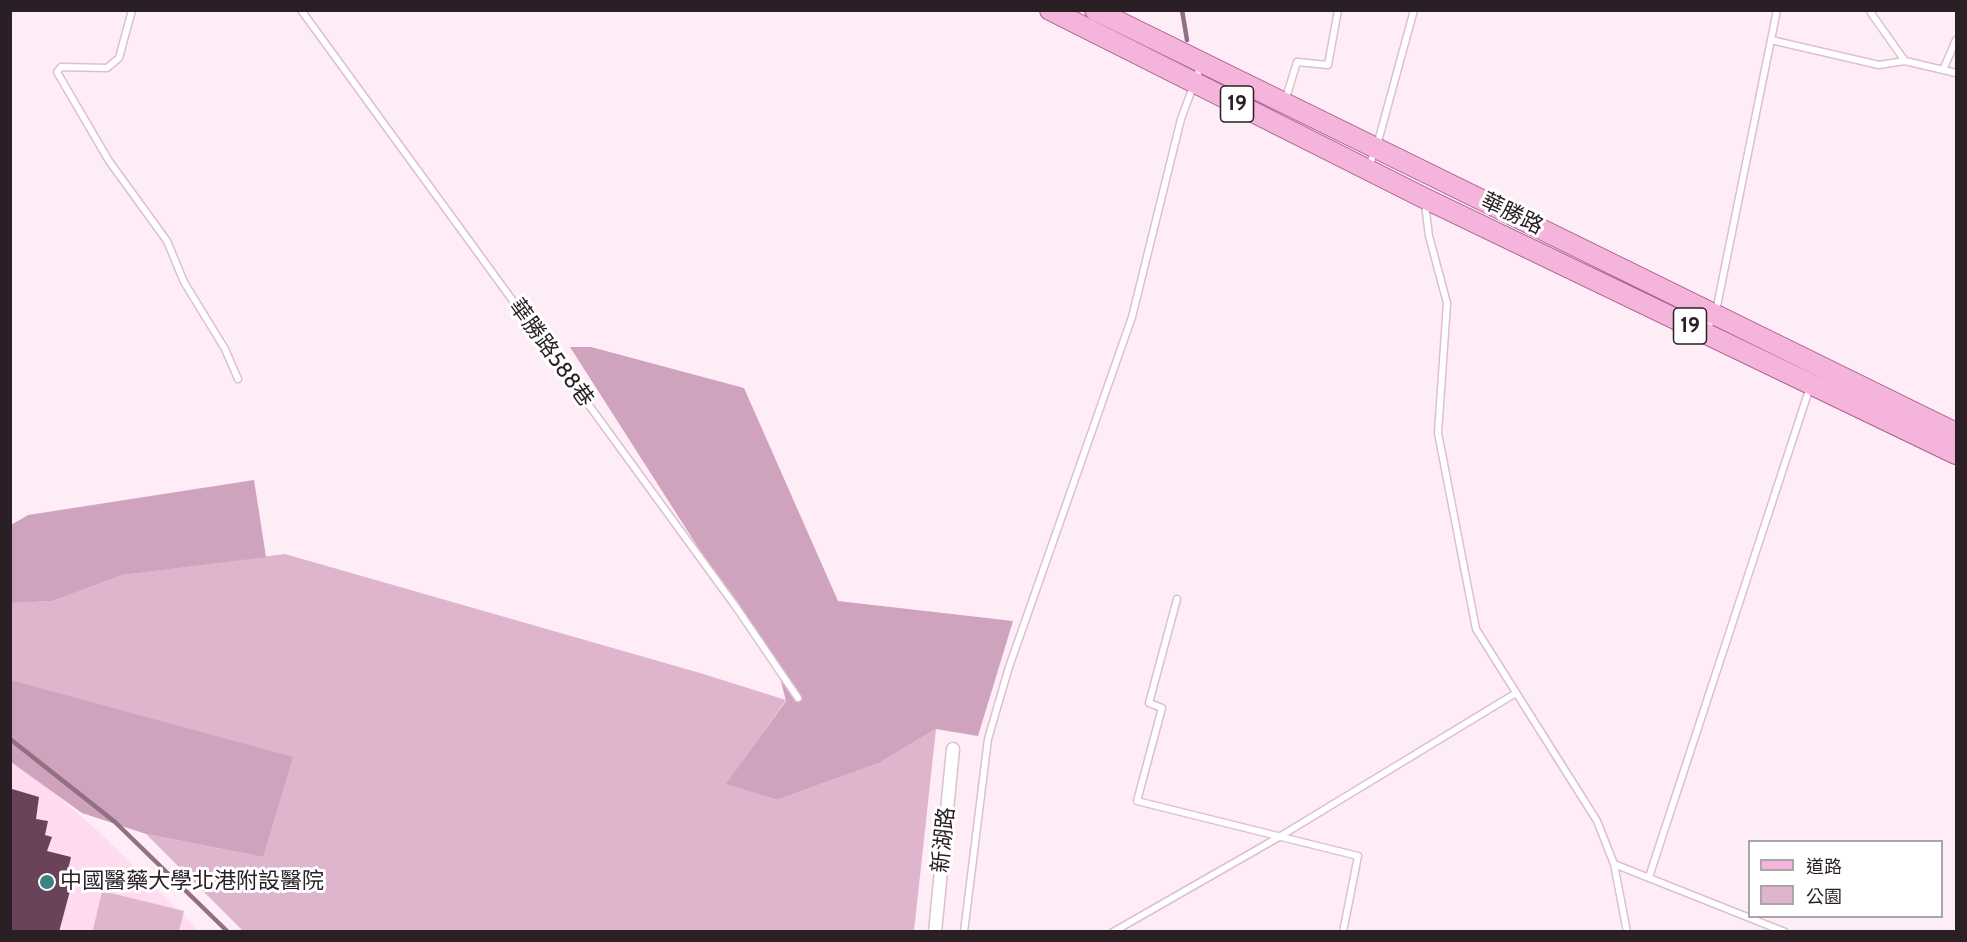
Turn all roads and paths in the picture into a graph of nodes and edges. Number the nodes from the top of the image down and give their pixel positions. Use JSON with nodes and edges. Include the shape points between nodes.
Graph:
{"nodes":[{"id":1,"x":132,"y":10,"type":"edge"},
{"id":2,"x":301,"y":10,"type":"edge"},
{"id":3,"x":1050,"y":10,"type":"edge"},
{"id":4,"x":1095,"y":10,"type":"edge"},
{"id":5,"x":1338,"y":10,"type":"edge"},
{"id":6,"x":1413,"y":10,"type":"edge"},
{"id":7,"x":1777,"y":10,"type":"edge"},
{"id":8,"x":1871,"y":13,"type":"dead end"},
{"id":9,"x":1771,"y":40,"type":"junction"},
{"id":10,"x":1956,"y":40,"type":"edge"},
{"id":11,"x":1905,"y":61,"type":"junction"},
{"id":12,"x":1201,"y":64,"type":"junction"},
{"id":13,"x":1943,"y":70,"type":"junction"},
{"id":14,"x":1956,"y":73,"type":"edge"},
{"id":15,"x":1193,"y":82,"type":"junction"},
{"id":16,"x":1284,"y":104,"type":"junction"},
{"id":17,"x":1376,"y":149,"type":"junction"},
{"id":18,"x":1367,"y":168,"type":"junction"},
{"id":19,"x":1431,"y":178,"type":"junction"},
{"id":20,"x":1424,"y":198,"type":"junction"},
{"id":21,"x":1715,"y":316,"type":"junction"},
{"id":22,"x":1704,"y":333,"type":"junction"},
{"id":23,"x":1821,"y":367,"type":"junction"},
{"id":24,"x":238,"y":379,"type":"dead end"},
{"id":25,"x":1811,"y":384,"type":"junction"},
{"id":26,"x":1956,"y":433,"type":"edge"},
{"id":27,"x":1956,"y":454,"type":"edge"},
{"id":28,"x":1177,"y":599,"type":"dead end"},
{"id":29,"x":1516,"y":693,"type":"junction"},
{"id":30,"x":798,"y":698,"type":"dead end"},
{"id":31,"x":953,"y":749,"type":"dead end"},
{"id":32,"x":1279,"y":837,"type":"junction"},
{"id":33,"x":1614,"y":864,"type":"junction"},
{"id":34,"x":1649,"y":877,"type":"junction"},
{"id":35,"x":1748,"y":917,"type":"edge"},
{"id":36,"x":1750,"y":918,"type":"edge"},
{"id":37,"x":934,"y":932,"type":"edge"},
{"id":38,"x":964,"y":932,"type":"edge"},
{"id":39,"x":1113,"y":932,"type":"edge"},
{"id":40,"x":1343,"y":932,"type":"edge"},
{"id":41,"x":1627,"y":932,"type":"edge"},
{"id":42,"x":1785,"y":932,"type":"edge"}],
"edges":[{"from":1,"to":24,"type":"lane","via":[[119,58],[107,68],[61,67],[57,72],[109,161],[167,241],[184,282],[225,348]]},
{"from":2,"to":30,"type":"lane","name":"華勝路588巷","via":[[736,607]]},
{"from":3,"to":15,"type":"main road","name":"華勝路","number":"19"},
{"from":4,"to":12,"type":"main road","name":"華勝路","number":"19"},
{"from":5,"to":16,"type":"lane","via":[[1328,65],[1297,62]]},
{"from":6,"to":17,"type":"lane"},
{"from":7,"to":9,"type":"lane"},
{"from":8,"to":11,"type":"lane"},
{"from":9,"to":11,"type":"lane","via":[[1879,65]]},
{"from":9,"to":21,"type":"lane"},
{"from":10,"to":13,"type":"lane"},
{"from":11,"to":13,"type":"lane"},
{"from":12,"to":15,"type":"lane"},
{"from":12,"to":16,"type":"main road","name":"華勝路","number":"19"},
{"from":13,"to":14,"type":"lane"},
{"from":15,"to":18,"type":"main road","name":"華勝路","number":"19"},
{"from":15,"to":38,"type":"lane","via":[[1132,317],[1047,556],[988,739]]},
{"from":16,"to":17,"type":"main road","name":"華勝路","number":"19"},
{"from":17,"to":18,"type":"lane"},
{"from":17,"to":19,"type":"main road","name":"華勝路","number":"19"},
{"from":18,"to":20,"type":"main road","name":"華勝路","number":"19"},
{"from":19,"to":20,"type":"lane"},
{"from":19,"to":21,"type":"main road","name":"華勝路","number":"19"},
{"from":20,"to":22,"type":"main road","name":"華勝路","number":"19"},
{"from":20,"to":29,"type":"lane","via":[[1429,236],[1447,303],[1438,433],[1476,629]]},
{"from":21,"to":22,"type":"lane"},
{"from":21,"to":23,"type":"main road","name":"華勝路","number":"19"},
{"from":22,"to":25,"type":"main road","name":"華勝路","number":"19"},
{"from":23,"to":25,"type":"lane"},
{"from":23,"to":26,"type":"main road","name":"華勝路","number":"19"},
{"from":25,"to":27,"type":"main road","name":"華勝路","number":"19"},
{"from":25,"to":34,"type":"lane"},
{"from":28,"to":32,"type":"lane","via":[[1149,703],[1162,708],[1137,801]]},
{"from":29,"to":32,"type":"lane"},
{"from":29,"to":33,"type":"lane","via":[[1597,821]]},
{"from":31,"to":37,"type":"street","name":"新湖路"},
{"from":32,"to":39,"type":"lane"},
{"from":32,"to":40,"type":"lane","via":[[1358,856]]},
{"from":33,"to":34,"type":"lane"},
{"from":33,"to":41,"type":"lane"},
{"from":34,"to":35,"type":"lane"},
{"from":36,"to":42,"type":"lane"}]}
